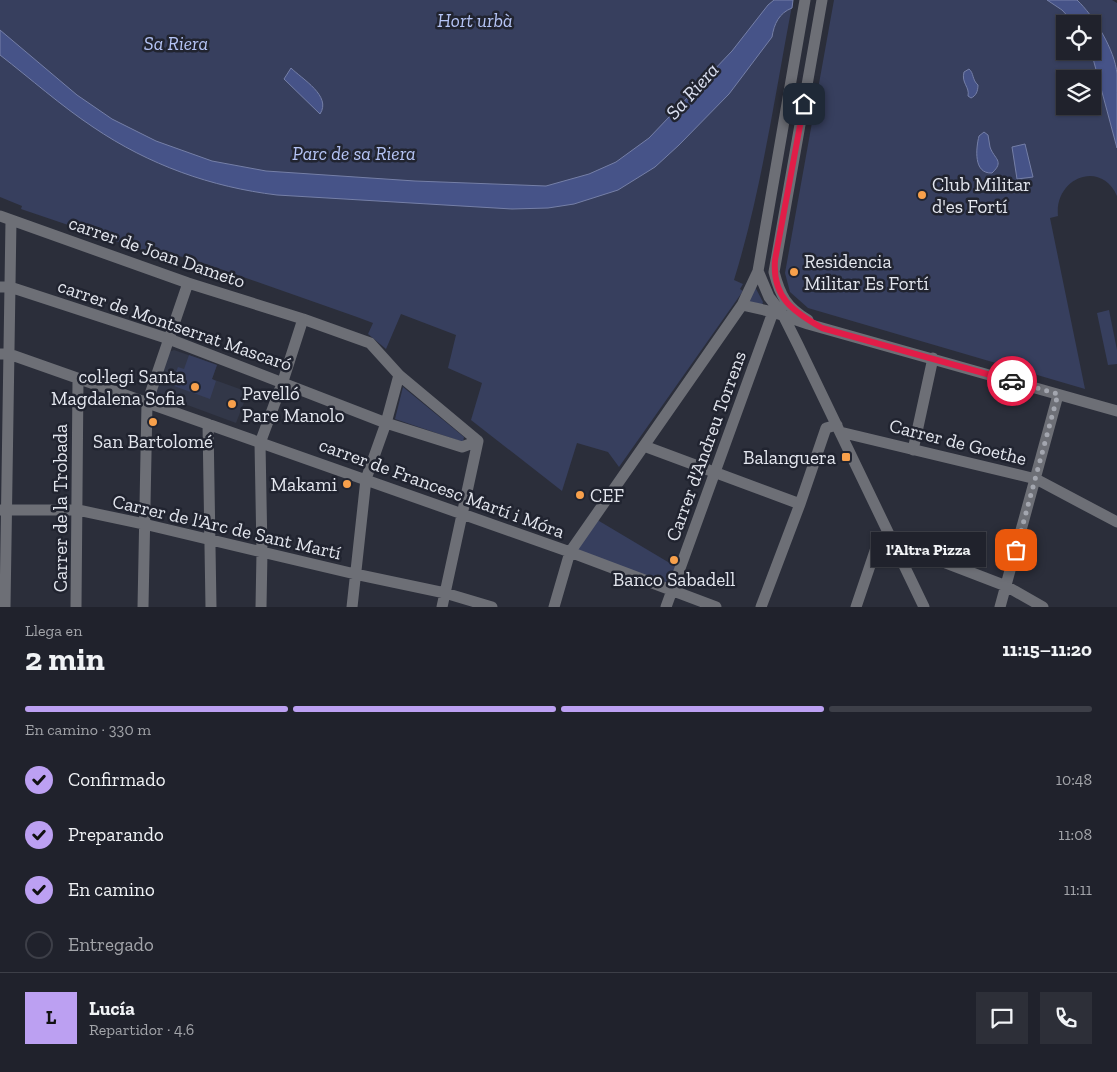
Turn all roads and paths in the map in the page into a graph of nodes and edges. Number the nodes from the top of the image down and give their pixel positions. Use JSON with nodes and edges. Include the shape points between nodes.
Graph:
{"nodes":[{"id":1,"x":804,"y":3,"type":"edge"},
{"id":2,"x":822,"y":4,"type":"edge"},
{"id":3,"x":6,"y":218,"type":"edge"},
{"id":4,"x":758,"y":271,"type":"junction"},
{"id":5,"x":188,"y":283,"type":"junction"},
{"id":6,"x":5,"y":287,"type":"edge"},
{"id":7,"x":742,"y":305,"type":"junction"},
{"id":8,"x":778,"y":314,"type":"junction"},
{"id":9,"x":303,"y":319,"type":"junction"},
{"id":10,"x":822,"y":328,"type":"junction"},
{"id":11,"x":169,"y":339,"type":"junction"},
{"id":12,"x":4,"y":354,"type":"edge"},
{"id":13,"x":933,"y":358,"type":"junction"},
{"id":14,"x":399,"y":374,"type":"junction"},
{"id":15,"x":78,"y":378,"type":"junction"},
{"id":16,"x":283,"y":381,"type":"junction"},
{"id":17,"x":1058,"y":394,"type":"junction"},
{"id":18,"x":147,"y":403,"type":"junction"},
{"id":19,"x":1117,"y":411,"type":"edge"},
{"id":20,"x":386,"y":422,"type":"junction"},
{"id":21,"x":208,"y":424,"type":"junction"},
{"id":22,"x":838,"y":428,"type":"junction"},
{"id":23,"x":478,"y":442,"type":"junction"},
{"id":24,"x":260,"y":443,"type":"junction"},
{"id":25,"x":644,"y":446,"type":"junction"},
{"id":26,"x":913,"y":450,"type":"junction"},
{"id":27,"x":716,"y":472,"type":"junction"},
{"id":28,"x":366,"y":479,"type":"junction"},
{"id":29,"x":1036,"y":479,"type":"junction"},
{"id":30,"x":800,"y":504,"type":"junction"},
{"id":31,"x":3,"y":510,"type":"edge"},
{"id":32,"x":78,"y":510,"type":"junction"},
{"id":33,"x":463,"y":515,"type":"junction"},
{"id":34,"x":1117,"y":522,"type":"edge"},
{"id":35,"x":144,"y":524,"type":"junction"},
{"id":36,"x":892,"y":539,"type":"junction"},
{"id":37,"x":210,"y":540,"type":"junction"},
{"id":38,"x":262,"y":552,"type":"junction"},
{"id":39,"x":570,"y":552,"type":"junction"},
{"id":40,"x":355,"y":574,"type":"junction"},
{"id":41,"x":1006,"y":586,"type":"junction"},
{"id":42,"x":672,"y":592,"type":"junction"},
{"id":43,"x":445,"y":593,"type":"junction"},
{"id":44,"x":5,"y":607,"type":"edge"},
{"id":45,"x":76,"y":607,"type":"edge"},
{"id":46,"x":143,"y":607,"type":"edge"},
{"id":47,"x":211,"y":607,"type":"edge"},
{"id":48,"x":261,"y":607,"type":"edge"},
{"id":49,"x":352,"y":607,"type":"edge"},
{"id":50,"x":442,"y":607,"type":"edge"},
{"id":51,"x":492,"y":607,"type":"edge"},
{"id":52,"x":554,"y":607,"type":"edge"},
{"id":53,"x":666,"y":607,"type":"edge"},
{"id":54,"x":716,"y":607,"type":"edge"},
{"id":55,"x":761,"y":607,"type":"edge"},
{"id":56,"x":856,"y":607,"type":"edge"},
{"id":57,"x":924,"y":607,"type":"edge"},
{"id":58,"x":1000,"y":607,"type":"edge"},
{"id":59,"x":1043,"y":607,"type":"edge"}],
"edges":[{"from":1,"to":4,"type":"street"},
{"from":2,"to":10,"type":"street","via":[[774,272],[786,304]]},
{"from":3,"to":5,"type":"street","name":"carrer de Joan Dameto"},
{"from":3,"to":6,"type":"street"},
{"from":4,"to":7,"type":"street"},
{"from":4,"to":8,"type":"street"},
{"from":5,"to":9,"type":"street","name":"carrer de Joan Dameto"},
{"from":5,"to":11,"type":"street"},
{"from":6,"to":11,"type":"street","name":"carrer de Montserrat Mascaró"},
{"from":6,"to":12,"type":"street"},
{"from":7,"to":8,"type":"street"},
{"from":7,"to":25,"type":"street"},
{"from":8,"to":10,"type":"street"},
{"from":8,"to":22,"type":"street"},
{"from":8,"to":27,"type":"street","name":"Carrer d'Andreu Torrens"},
{"from":9,"to":14,"type":"street","name":"carrer de Joan Dameto","via":[[370,343]]},
{"from":9,"to":16,"type":"street"},
{"from":10,"to":13,"type":"street"},
{"from":11,"to":16,"type":"street","name":"carrer de Montserrat Mascaró"},
{"from":11,"to":18,"type":"street"},
{"from":12,"to":15,"type":"street","name":"carrer de Francesc Martí i Móra"},
{"from":12,"to":31,"type":"street"},
{"from":13,"to":17,"type":"street"},
{"from":13,"to":26,"type":"street"},
{"from":14,"to":20,"type":"street"},
{"from":14,"to":23,"type":"street","name":"carrer de Joan Dameto"},
{"from":15,"to":18,"type":"street","name":"carrer de Francesc Martí i Móra"},
{"from":15,"to":32,"type":"street","name":"Carrer de la Trobada"},
{"from":16,"to":20,"type":"street","name":"carrer de Montserrat Mascaró"},
{"from":16,"to":24,"type":"street"},
{"from":17,"to":19,"type":"street"},
{"from":17,"to":29,"type":"street"},
{"from":18,"to":21,"type":"street","name":"carrer de Francesc Martí i Móra"},
{"from":18,"to":35,"type":"street"},
{"from":20,"to":23,"type":"street","name":"carrer de Montserrat Mascaró","via":[[462,447]]},
{"from":20,"to":28,"type":"street"},
{"from":21,"to":24,"type":"street","name":"carrer de Francesc Martí i Móra"},
{"from":21,"to":37,"type":"street"},
{"from":22,"to":26,"type":"street","name":"Carrer de Goethe"},
{"from":22,"to":30,"type":"street","via":[[826,428]]},
{"from":22,"to":36,"type":"street"},
{"from":23,"to":33,"type":"street"},
{"from":24,"to":28,"type":"street","name":"carrer de Francesc Martí i Móra"},
{"from":24,"to":38,"type":"street"},
{"from":25,"to":27,"type":"street"},
{"from":25,"to":39,"type":"street"},
{"from":26,"to":29,"type":"street","name":"Carrer de Goethe"},
{"from":27,"to":30,"type":"street"},
{"from":27,"to":42,"type":"street","name":"Carrer d'Andreu Torrens"},
{"from":28,"to":33,"type":"street","name":"carrer de Francesc Martí i Móra"},
{"from":28,"to":40,"type":"street"},
{"from":29,"to":34,"type":"street","name":"Carrer de Goethe"},
{"from":29,"to":41,"type":"street"},
{"from":30,"to":55,"type":"street"},
{"from":31,"to":32,"type":"street","name":"Carrer de l'Arc de Sant Martí"},
{"from":31,"to":44,"type":"street"},
{"from":32,"to":35,"type":"street","name":"Carrer de l'Arc de Sant Martí"},
{"from":32,"to":45,"type":"street","name":"Carrer de la Trobada"},
{"from":33,"to":39,"type":"street","name":"carrer de Francesc Martí i Móra"},
{"from":33,"to":43,"type":"street"},
{"from":35,"to":37,"type":"street","name":"Carrer de l'Arc de Sant Martí"},
{"from":35,"to":46,"type":"street"},
{"from":36,"to":41,"type":"street"},
{"from":36,"to":56,"type":"street","via":[[877,545]]},
{"from":36,"to":57,"type":"street"},
{"from":37,"to":38,"type":"street","name":"Carrer de l'Arc de Sant Martí"},
{"from":37,"to":47,"type":"street"},
{"from":38,"to":40,"type":"street","name":"Carrer de l'Arc de Sant Martí"},
{"from":38,"to":48,"type":"street"},
{"from":39,"to":42,"type":"street","name":"carrer de Francesc Martí i Móra"},
{"from":39,"to":52,"type":"street"},
{"from":40,"to":43,"type":"street","name":"Carrer de l'Arc de Sant Martí"},
{"from":40,"to":49,"type":"street"},
{"from":41,"to":58,"type":"street"},
{"from":41,"to":59,"type":"street"},
{"from":42,"to":53,"type":"street","name":"Carrer d'Andreu Torrens"},
{"from":42,"to":54,"type":"street"},
{"from":43,"to":50,"type":"street"},
{"from":43,"to":51,"type":"street","name":"Carrer de l'Arc de Sant Martí"}]}
